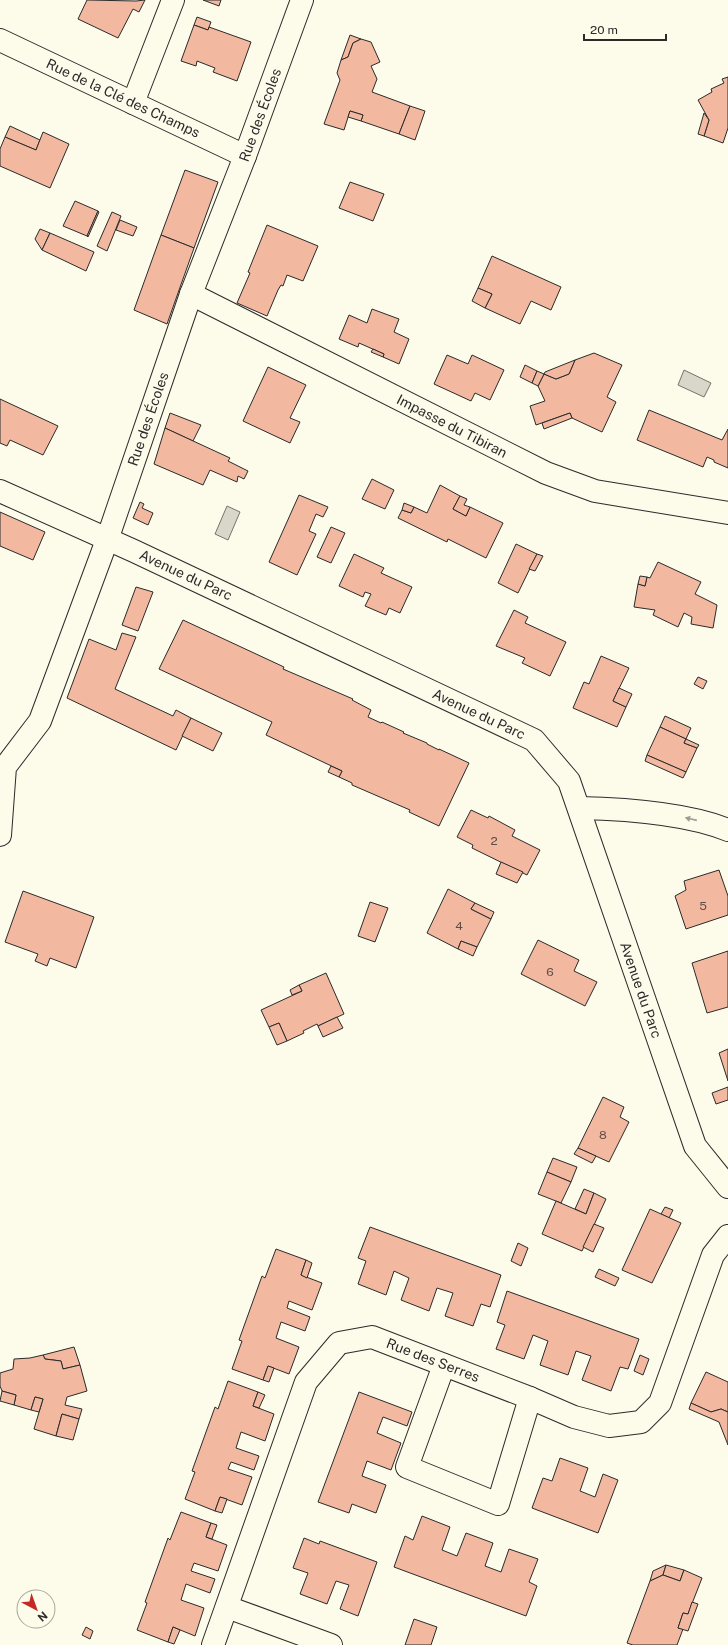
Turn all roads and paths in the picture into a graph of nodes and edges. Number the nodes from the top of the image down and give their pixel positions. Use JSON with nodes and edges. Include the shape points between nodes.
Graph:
{"nodes":[{"id":1,"x":173,"y":0,"type":"edge"},
{"id":2,"x":302,"y":0,"type":"edge"},
{"id":3,"x":0,"y":40,"type":"edge"},
{"id":4,"x":133,"y":103,"type":"junction"},
{"id":5,"x":245,"y":156,"type":"junction"},
{"id":6,"x":190,"y":294,"type":"junction"},
{"id":7,"x":0,"y":491,"type":"edge"},
{"id":8,"x":728,"y":513,"type":"edge"},
{"id":9,"x":107,"y":540,"type":"junction"},
{"id":10,"x":2,"y":765,"type":"edge"},
{"id":11,"x":579,"y":808,"type":"junction"},
{"id":12,"x":728,"y":830,"type":"edge"},
{"id":13,"x":0,"y":835,"type":"edge"},
{"id":14,"x":728,"y":1187,"type":"edge"},
{"id":15,"x":728,"y":1236,"type":"edge"},
{"id":16,"x":444,"y":1365,"type":"junction"},
{"id":17,"x":530,"y":1398,"type":"junction"},
{"id":18,"x":226,"y":1607,"type":"junction"},
{"id":19,"x":213,"y":1645,"type":"edge"},
{"id":20,"x":330,"y":1645,"type":"edge"}],
"edges":[{"from":1,"to":4,"type":"street"},
{"from":2,"to":5,"type":"street","name":"Rue des Écoles"},
{"from":3,"to":4,"type":"street","name":"Rue de la Clé des Champs"},
{"from":4,"to":5,"type":"street","name":"Rue de la Clé des Champs"},
{"from":5,"to":6,"type":"street","name":"Rue des Écoles"},
{"from":6,"to":8,"type":"street","name":"Impasse du Tibiran","via":[[546,473],[595,491]]},
{"from":6,"to":9,"type":"street","name":"Rue des Écoles"},
{"from":7,"to":9,"type":"street","name":"Avenue du Parc"},
{"from":9,"to":10,"type":"street","name":"Rue des Écoles","via":[[40,721]]},
{"from":9,"to":11,"type":"street","name":"Avenue du Parc","via":[[534,740],[569,781]]},
{"from":10,"to":13,"type":"street","name":"Rue des Écoles"},
{"from":12,"to":11,"type":"street","one_way":true,"via":[[714,824],[674,815]]},
{"from":11,"to":14,"type":"street","name":"Avenue du Parc","via":[[695,1146]]},
{"from":15,"to":17,"type":"street","name":"Rue des Serres","via":[[713,1255],[660,1403],[641,1422],[609,1426],[574,1417]]},
{"from":16,"to":17,"type":"street","name":"Rue des Serres"},
{"from":16,"to":17,"type":"street","via":[[407,1467],[498,1504]]},
{"from":16,"to":18,"type":"street","name":"Rue des Serres","via":[[372,1337],[339,1343],[306,1382]]},
{"from":18,"to":19,"type":"street","name":"Rue des Serres"},
{"from":18,"to":20,"type":"street"}]}
